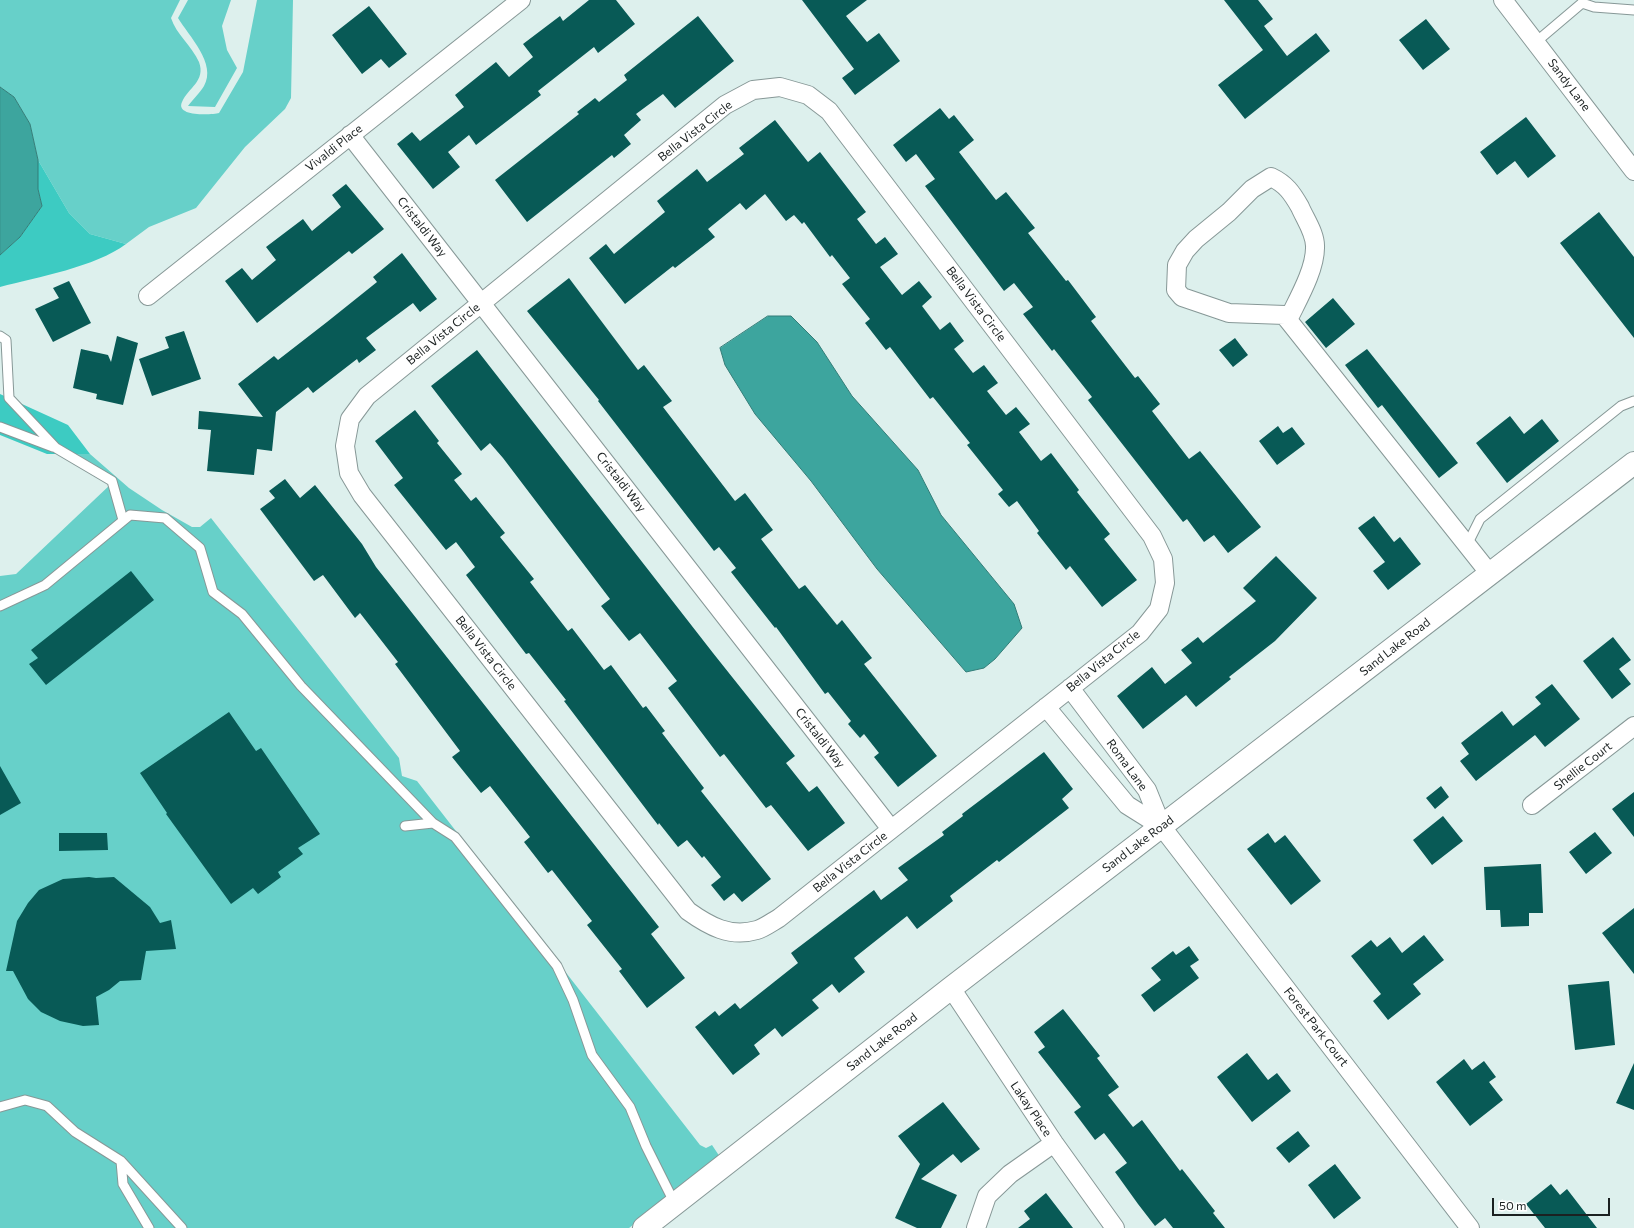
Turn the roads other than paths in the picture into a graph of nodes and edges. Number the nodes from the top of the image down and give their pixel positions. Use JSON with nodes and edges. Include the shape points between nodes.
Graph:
{"nodes":[{"id":1,"x":521,"y":0,"type":"edge"},
{"id":2,"x":1503,"y":0,"type":"edge"},
{"id":3,"x":1582,"y":1,"type":"edge"},
{"id":4,"x":1634,"y":10,"type":"edge"},
{"id":5,"x":1536,"y":42,"type":"junction"},
{"id":6,"x":350,"y":136,"type":"junction"},
{"id":7,"x":1634,"y":171,"type":"edge"},
{"id":8,"x":148,"y":296,"type":"dead end"},
{"id":9,"x":481,"y":303,"type":"junction"},
{"id":10,"x":1288,"y":320,"type":"junction"},
{"id":11,"x":0,"y":336,"type":"edge"},
{"id":12,"x":1634,"y":401,"type":"edge"},
{"id":13,"x":0,"y":427,"type":"edge"},
{"id":14,"x":56,"y":448,"type":"junction"},
{"id":15,"x":1634,"y":463,"type":"edge"},
{"id":16,"x":123,"y":520,"type":"junction"},
{"id":17,"x":1467,"y":545,"type":"junction"},
{"id":18,"x":1490,"y":574,"type":"junction"},
{"id":19,"x":0,"y":606,"type":"edge"},
{"id":20,"x":1070,"y":688,"type":"junction"},
{"id":21,"x":1046,"y":707,"type":"junction"},
{"id":22,"x":1634,"y":726,"type":"edge"},
{"id":23,"x":1111,"y":743,"type":"junction"},
{"id":24,"x":1089,"y":760,"type":"junction"},
{"id":25,"x":1532,"y":805,"type":"dead end"},
{"id":26,"x":433,"y":823,"type":"junction"},
{"id":27,"x":405,"y":826,"type":"dead end"},
{"id":28,"x":1162,"y":827,"type":"junction"},
{"id":29,"x":891,"y":829,"type":"junction"},
{"id":30,"x":951,"y":988,"type":"junction"},
{"id":31,"x":0,"y":1107,"type":"edge"},
{"id":32,"x":1054,"y":1143,"type":"junction"},
{"id":33,"x":121,"y":1161,"type":"junction"},
{"id":34,"x":674,"y":1204,"type":"junction"},
{"id":35,"x":149,"y":1228,"type":"edge"},
{"id":36,"x":182,"y":1228,"type":"edge"},
{"id":37,"x":644,"y":1228,"type":"edge"},
{"id":38,"x":976,"y":1228,"type":"edge"},
{"id":39,"x":1115,"y":1228,"type":"edge"},
{"id":40,"x":1470,"y":1228,"type":"edge"}],
"edges":[{"from":1,"to":6,"type":"street","name":"Vivaldi Place"},
{"from":2,"to":5,"type":"street","name":"Sandy Lane"},
{"from":3,"to":4,"type":"lane","via":[[1594,7]]},
{"from":3,"to":5,"type":"lane"},
{"from":5,"to":7,"type":"street","name":"Sandy Lane"},
{"from":6,"to":8,"type":"street","name":"Vivaldi Place"},
{"from":6,"to":9,"type":"street","name":"Cristaldi Way"},
{"from":9,"to":20,"type":"street","name":"Bella Vista Circle","via":[[725,105],[753,90],[780,87],[808,95],[829,111],[1152,536],[1163,559],[1165,583],[1159,609],[1140,633]]},
{"from":9,"to":29,"type":"street","name":"Cristaldi Way"},
{"from":9,"to":29,"type":"street","name":"Bella Vista Circle","via":[[367,396],[350,419],[345,446],[349,473],[372,507],[688,911],[708,926],[731,933],[757,930],[779,918]]},
{"from":10,"to":10,"type":"street","via":[[1285,315],[1229,313],[1182,297],[1176,290],[1177,265],[1185,251],[1252,189],[1271,177],[1283,183],[1295,199],[1310,227],[1316,247],[1310,273]]},
{"from":10,"to":17,"type":"street"},
{"from":11,"to":14,"type":"lane","via":[[6,340],[9,398]]},
{"from":12,"to":17,"type":"lane","via":[[1621,406],[1480,519]]},
{"from":13,"to":14,"type":"lane"},
{"from":14,"to":16,"type":"lane","via":[[112,481]]},
{"from":15,"to":18,"type":"street","name":"Sand Lake Road"},
{"from":16,"to":19,"type":"lane","via":[[45,585]]},
{"from":16,"to":26,"type":"lane","via":[[130,515],[165,518],[200,548],[214,592],[242,614],[301,686]]},
{"from":17,"to":18,"type":"street"},
{"from":18,"to":28,"type":"street","name":"Sand Lake Road"},
{"from":20,"to":21,"type":"street","name":"Bella Vista Circle"},
{"from":20,"to":23,"type":"street","name":"Roma Lane"},
{"from":21,"to":24,"type":"street","name":"Roma Lane"},
{"from":21,"to":29,"type":"street","name":"Bella Vista Circle"},
{"from":22,"to":25,"type":"street","name":"Shellie Court"},
{"from":23,"to":24,"type":"street"},
{"from":23,"to":28,"type":"street","name":"Roma Lane","via":[[1147,790]]},
{"from":24,"to":28,"type":"street","name":"Roma Lane","via":[[1127,806]]},
{"from":26,"to":27,"type":"lane"},
{"from":26,"to":34,"type":"lane","via":[[455,837],[557,966],[573,1000],[592,1055],[630,1107]]},
{"from":28,"to":30,"type":"street","name":"Sand Lake Road"},
{"from":28,"to":40,"type":"street","name":"Forest Park Court"},
{"from":30,"to":32,"type":"street","name":"Lakay Place"},
{"from":30,"to":34,"type":"street","name":"Sand Lake Road"},
{"from":31,"to":33,"type":"lane","via":[[24,1100],[47,1106],[75,1132]]},
{"from":32,"to":38,"type":"street","via":[[1010,1174],[987,1196]]},
{"from":32,"to":39,"type":"street","name":"Lakay Place"},
{"from":33,"to":35,"type":"lane","via":[[123,1184]]},
{"from":33,"to":36,"type":"lane"},
{"from":34,"to":37,"type":"street","name":"Sand Lake Road"}]}
